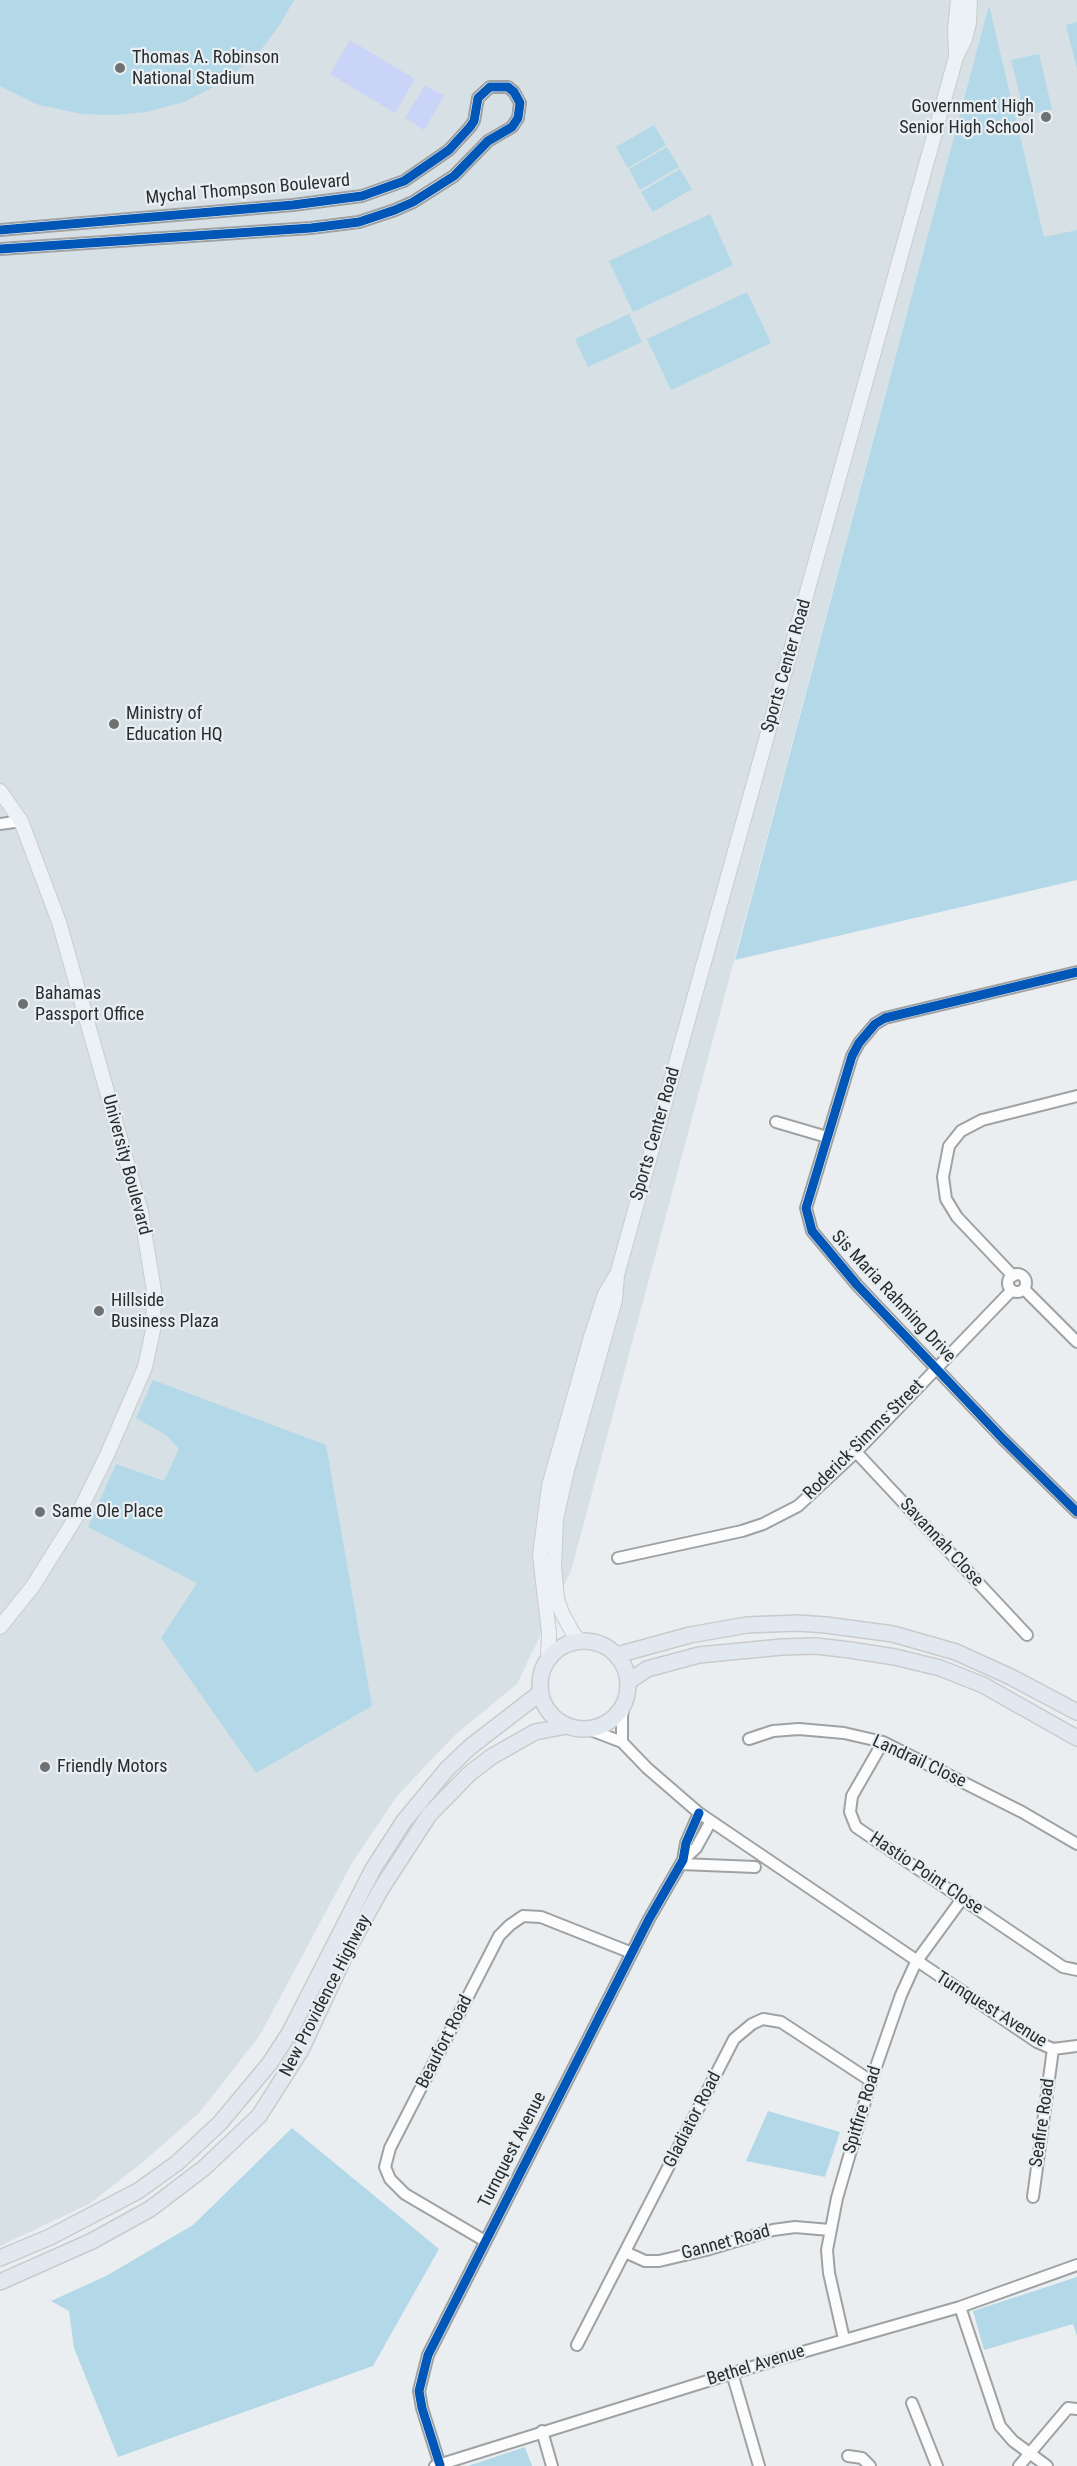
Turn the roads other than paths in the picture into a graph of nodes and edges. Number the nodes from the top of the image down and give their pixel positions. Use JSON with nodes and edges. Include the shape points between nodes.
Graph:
{"nodes":[{"id":1,"x":958,"y":0,"type":"edge"},
{"id":2,"x":970,"y":0,"type":"edge"},
{"id":3,"x":956,"y":57,"type":"junction"},
{"id":4,"x":0,"y":230,"type":"edge"},
{"id":5,"x":0,"y":249,"type":"edge"},
{"id":6,"x":0,"y":791,"type":"edge"},
{"id":7,"x":21,"y":821,"type":"junction"},
{"id":8,"x":0,"y":824,"type":"edge"},
{"id":9,"x":1077,"y":972,"type":"edge"},
{"id":10,"x":1077,"y":1096,"type":"edge"},
{"id":11,"x":776,"y":1122,"type":"dead end"},
{"id":12,"x":827,"y":1137,"type":"junction"},
{"id":13,"x":617,"y":1275,"type":"junction"},
{"id":14,"x":1013,"y":1276,"type":"junction"},
{"id":15,"x":1024,"y":1289,"type":"junction"},
{"id":16,"x":1012,"y":1290,"type":"junction"},
{"id":17,"x":1077,"y":1342,"type":"edge"},
{"id":18,"x":936,"y":1368,"type":"junction"},
{"id":19,"x":856,"y":1452,"type":"junction"},
{"id":20,"x":1077,"y":1512,"type":"edge"},
{"id":21,"x":618,"y":1558,"type":"dead end"},
{"id":22,"x":0,"y":1627,"type":"edge"},
{"id":23,"x":1027,"y":1635,"type":"dead end"},
{"id":24,"x":581,"y":1641,"type":"junction"},
{"id":25,"x":617,"y":1655,"type":"junction"},
{"id":26,"x":548,"y":1658,"type":"junction"},
{"id":27,"x":628,"y":1682,"type":"junction"},
{"id":28,"x":540,"y":1693,"type":"junction"},
{"id":29,"x":625,"y":1703,"type":"junction"},
{"id":30,"x":1077,"y":1712,"type":"edge"},
{"id":31,"x":567,"y":1726,"type":"junction"},
{"id":32,"x":588,"y":1729,"type":"junction"},
{"id":33,"x":1077,"y":1738,"type":"edge"},
{"id":34,"x":749,"y":1739,"type":"dead end"},
{"id":35,"x":622,"y":1742,"type":"junction"},
{"id":36,"x":883,"y":1742,"type":"junction"},
{"id":37,"x":699,"y":1813,"type":"junction"},
{"id":38,"x":711,"y":1821,"type":"junction"},
{"id":39,"x":1077,"y":1844,"type":"edge"},
{"id":40,"x":682,"y":1862,"type":"junction"},
{"id":41,"x":756,"y":1867,"type":"dead end"},
{"id":42,"x":962,"y":1899,"type":"junction"},
{"id":43,"x":632,"y":1953,"type":"junction"},
{"id":44,"x":916,"y":1962,"type":"junction"},
{"id":45,"x":1077,"y":1970,"type":"edge"},
{"id":46,"x":1077,"y":2046,"type":"edge"},
{"id":47,"x":1053,"y":2049,"type":"junction"},
{"id":48,"x":871,"y":2081,"type":"junction"},
{"id":49,"x":1033,"y":2197,"type":"dead end"},
{"id":50,"x":830,"y":2230,"type":"junction"},
{"id":51,"x":485,"y":2241,"type":"junction"},
{"id":52,"x":625,"y":2252,"type":"junction"},
{"id":53,"x":0,"y":2259,"type":"edge"},
{"id":54,"x":1077,"y":2265,"type":"edge"},
{"id":55,"x":0,"y":2282,"type":"edge"},
{"id":56,"x":960,"y":2307,"type":"junction"},
{"id":57,"x":844,"y":2339,"type":"junction"},
{"id":58,"x":577,"y":2345,"type":"dead end"},
{"id":59,"x":732,"y":2373,"type":"junction"},
{"id":60,"x":912,"y":2403,"type":"dead end"},
{"id":61,"x":1075,"y":2408,"type":"edge"},
{"id":62,"x":542,"y":2431,"type":"junction"},
{"id":63,"x":1029,"y":2452,"type":"junction"},
{"id":64,"x":848,"y":2456,"type":"dead end"},
{"id":65,"x":437,"y":2465,"type":"edge"},
{"id":66,"x":552,"y":2466,"type":"edge"},
{"id":67,"x":759,"y":2466,"type":"edge"},
{"id":68,"x":870,"y":2466,"type":"edge"},
{"id":69,"x":937,"y":2466,"type":"edge"},
{"id":70,"x":1019,"y":2466,"type":"edge"},
{"id":71,"x":1047,"y":2466,"type":"edge"}],
"edges":[{"from":1,"to":3,"type":"main road","name":"Sports Center Road"},
{"from":2,"to":3,"type":"main road","name":"Sports Center Road","via":[[969,22]]},
{"from":3,"to":13,"type":"main road","name":"Sports Center Road"},
{"from":4,"to":5,"type":"street","name":"Mychal Thompson Boulevard","via":[[362,196],[410,178],[450,150],[474,121],[478,98],[484,90],[496,85],[507,87],[520,103],[519,118],[512,127],[488,141],[454,176],[413,202],[359,222]]},
{"from":6,"to":7,"type":"main road","name":"University Boulevard"},
{"from":7,"to":8,"type":"street"},
{"from":7,"to":22,"type":"main road","name":"University Boulevard","via":[[58,922],[141,1212],[154,1291],[153,1330],[145,1367],[78,1514],[33,1586]]},
{"from":9,"to":12,"type":"street","name":"Sis Maria Rahming Drive","via":[[885,1018],[875,1024],[852,1056]]},
{"from":10,"to":14,"type":"street","via":[[982,1120],[961,1131],[949,1146],[943,1177],[946,1199],[957,1217]]},
{"from":11,"to":12,"type":"street"},
{"from":12,"to":18,"type":"street","name":"Sis Maria Rahming Drive","via":[[807,1199],[812,1231]]},
{"from":13,"to":24,"type":"main road","name":"Sports Center Road","via":[[615,1300],[556,1519],[557,1599],[567,1625]]},
{"from":13,"to":26,"type":"main road","name":"Sports Center Road","via":[[604,1294],[549,1486],[540,1555]]},
{"from":14,"to":15,"type":"street","via":[[1020,1274],[1025,1279]]},
{"from":14,"to":16,"type":"street","via":[[1008,1283]]},
{"from":15,"to":16,"type":"street"},
{"from":15,"to":17,"type":"street"},
{"from":16,"to":18,"type":"street","name":"Roderick Simms Street"},
{"from":18,"to":19,"type":"street","name":"Roderick Simms Street"},
{"from":18,"to":20,"type":"street","name":"Sis Maria Rahming Drive"},
{"from":19,"to":21,"type":"street","name":"Roderick Simms Street","via":[[798,1506],[763,1524]]},
{"from":19,"to":23,"type":"street","name":"Savannah Close"},
{"from":24,"to":25,"type":"highway","via":[[600,1643]]},
{"from":24,"to":26,"type":"highway","via":[[563,1646]]},
{"from":25,"to":27,"type":"highway"},
{"from":25,"to":30,"type":"highway","via":[[690,1635],[747,1625],[826,1625],[893,1634],[956,1652]]},
{"from":26,"to":28,"type":"highway","via":[[541,1673]]},
{"from":27,"to":29,"type":"highway"},
{"from":27,"to":33,"type":"highway","via":[[647,1669],[699,1655],[782,1647],[850,1650],[950,1672],[982,1685]]},
{"from":28,"to":31,"type":"highway","via":[[548,1712]]},
{"from":28,"to":53,"type":"highway","name":"New Providence Highway","via":[[470,1747],[404,1821],[373,1869],[290,2032],[270,2063],[220,2123],[177,2163],[138,2191]]},
{"from":29,"to":32,"type":"highway","via":[[610,1721]]},
{"from":29,"to":35,"type":"street"},
{"from":31,"to":32,"type":"highway"},
{"from":31,"to":55,"type":"highway","name":"New Providence Highway","via":[[535,1732],[491,1757],[429,1815],[381,1889],[301,2050],[259,2116],[204,2168],[150,2210]]},
{"from":32,"to":35,"type":"street"},
{"from":34,"to":36,"type":"street","name":"Landrail Close","via":[[773,1731],[811,1730]]},
{"from":35,"to":37,"type":"street","name":"Turnquest Avenue"},
{"from":36,"to":39,"type":"street","name":"Landrail Close"},
{"from":36,"to":42,"type":"street","name":"Hastio Point Close","via":[[855,1788],[850,1804],[852,1820],[856,1827]]},
{"from":37,"to":38,"type":"street","name":"Turnquest Avenue"},
{"from":37,"to":40,"type":"street"},
{"from":38,"to":40,"type":"street","via":[[696,1848]]},
{"from":38,"to":44,"type":"street","name":"Turnquest Avenue"},
{"from":40,"to":41,"type":"street"},
{"from":40,"to":43,"type":"street","name":"Turnquest Avenue"},
{"from":42,"to":44,"type":"street","name":"Spitfire Road"},
{"from":42,"to":45,"type":"street","name":"Hastio Point Close","via":[[1063,1967]]},
{"from":43,"to":51,"type":"street","name":"Turnquest Avenue"},
{"from":43,"to":51,"type":"street","name":"Beaufort Road","via":[[541,1917],[523,1916],[510,1925],[500,1936],[390,2148],[385,2167],[390,2179],[405,2194]]},
{"from":44,"to":47,"type":"street","name":"Turnquest Avenue"},
{"from":44,"to":48,"type":"street","name":"Spitfire Road"},
{"from":46,"to":47,"type":"street","name":"Turnquest Avenue"},
{"from":47,"to":49,"type":"street","name":"Seafire Road"},
{"from":48,"to":50,"type":"street","name":"Spitfire Road"},
{"from":48,"to":52,"type":"street","name":"Gladiator Road","via":[[781,2022],[763,2019],[752,2024],[734,2039]]},
{"from":50,"to":52,"type":"street","name":"Gannet Road","via":[[795,2227],[768,2231],[659,2261]]},
{"from":50,"to":57,"type":"street","name":"Spitfire Road","via":[[829,2273]]},
{"from":51,"to":65,"type":"street","name":"Turnquest Avenue","via":[[428,2355],[421,2378],[422,2408]]},
{"from":52,"to":58,"type":"street","name":"Gladiator Road"},
{"from":54,"to":56,"type":"street","name":"Bethel Avenue"},
{"from":56,"to":57,"type":"street","name":"Bethel Avenue"},
{"from":56,"to":63,"type":"street","via":[[1000,2426]]},
{"from":57,"to":59,"type":"street","name":"Bethel Avenue"},
{"from":59,"to":62,"type":"street","name":"Bethel Avenue"},
{"from":59,"to":67,"type":"street"},
{"from":60,"to":69,"type":"street"},
{"from":61,"to":63,"type":"street","via":[[1068,2408]]},
{"from":62,"to":65,"type":"street","name":"Bethel Avenue"},
{"from":62,"to":66,"type":"street"},
{"from":63,"to":70,"type":"street"},
{"from":63,"to":71,"type":"street"},
{"from":64,"to":68,"type":"street","via":[[862,2458]]}]}
